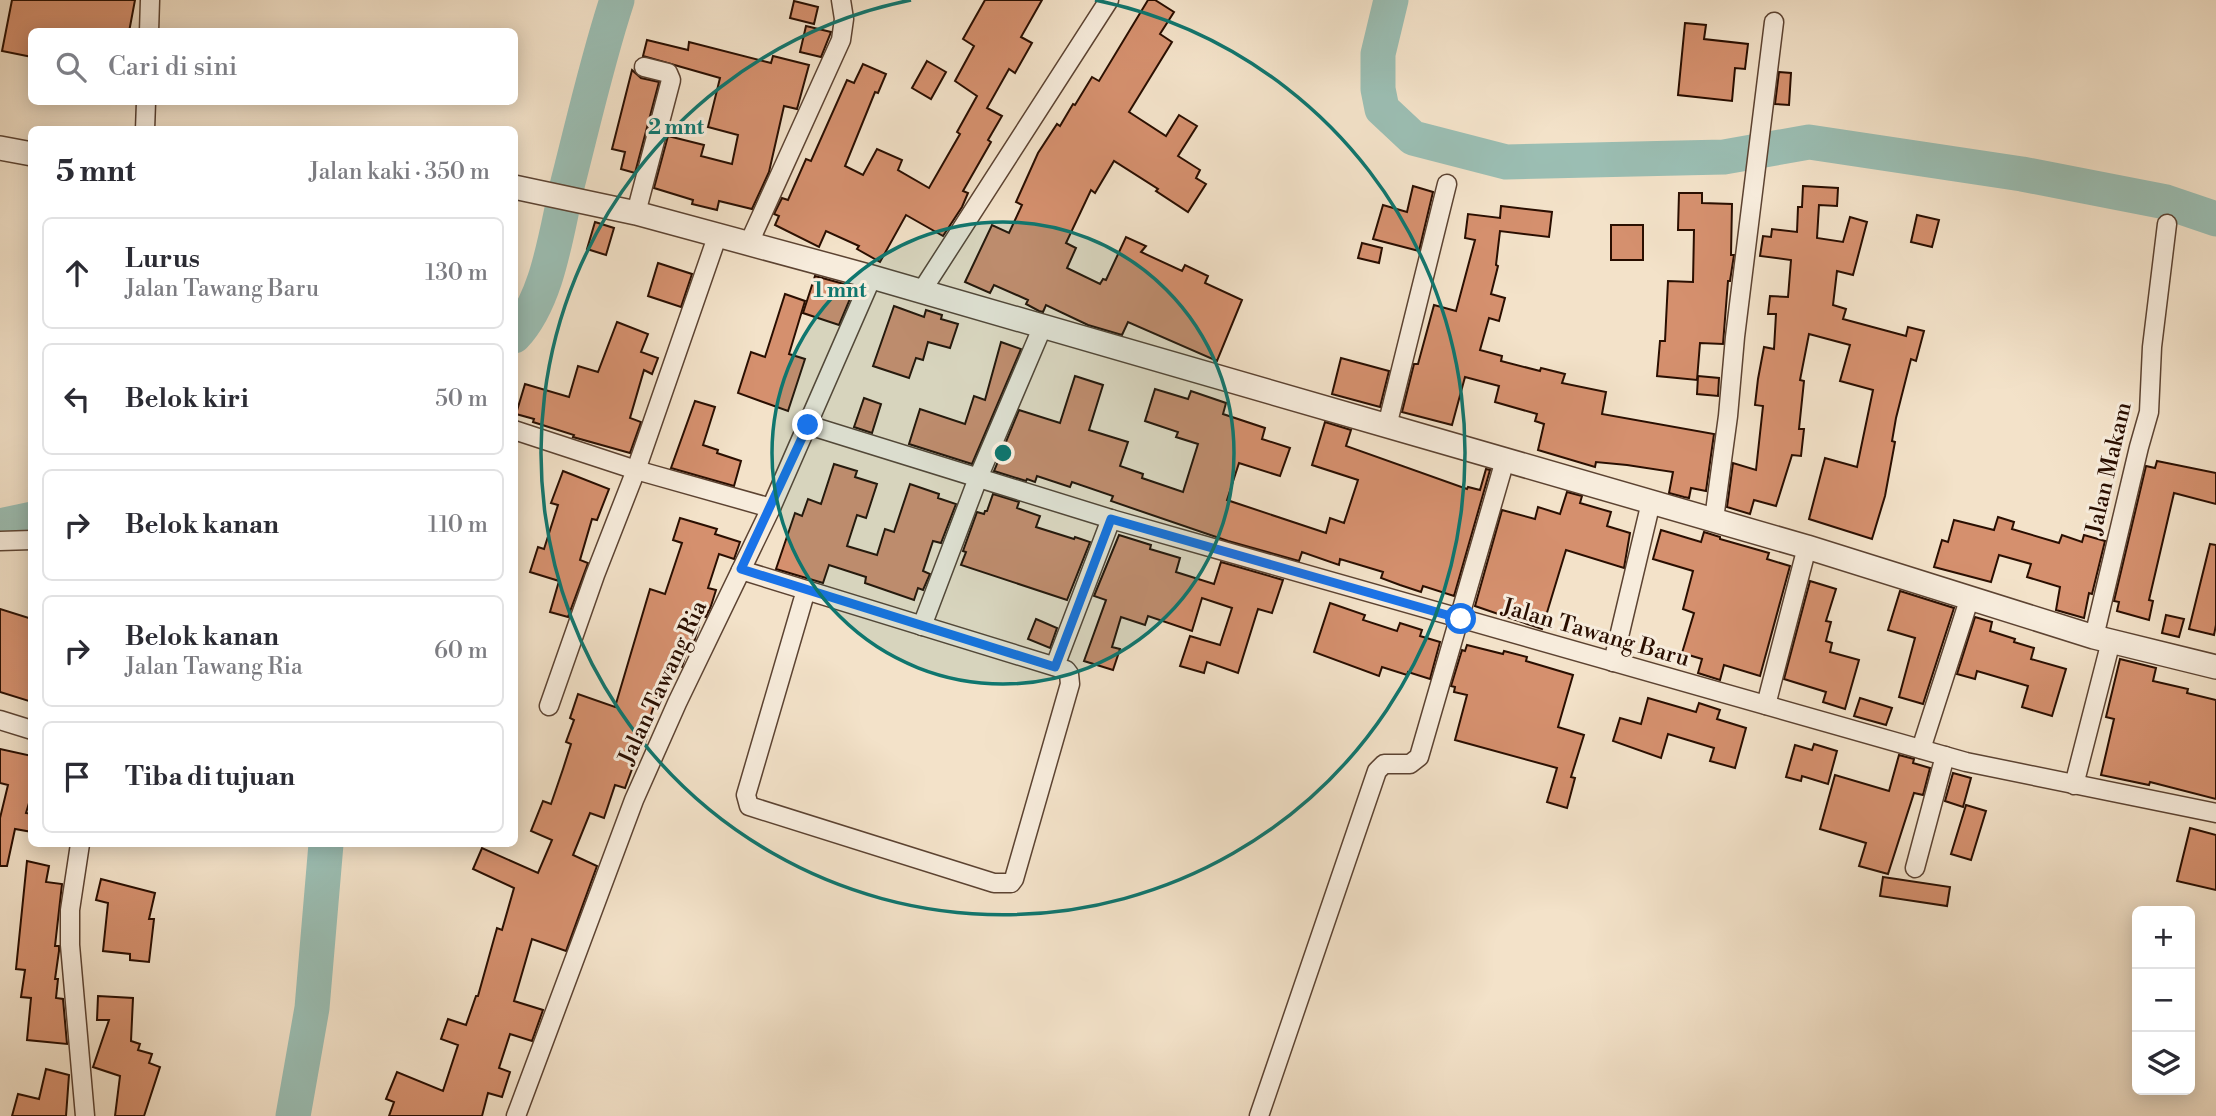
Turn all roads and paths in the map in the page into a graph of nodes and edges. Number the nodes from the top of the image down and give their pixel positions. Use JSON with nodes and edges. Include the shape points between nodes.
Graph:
{"nodes":[{"id":1,"x":150,"y":0,"type":"edge"},
{"id":2,"x":841,"y":0,"type":"edge"},
{"id":3,"x":1109,"y":0,"type":"edge"},
{"id":4,"x":1774,"y":22,"type":"dead end"},
{"id":5,"x":149,"y":28,"type":"edge"},
{"id":6,"x":644,"y":67,"type":"dead end"},
{"id":7,"x":146,"y":105,"type":"edge"},
{"id":8,"x":145,"y":126,"type":"edge"},
{"id":9,"x":0,"y":148,"type":"edge"},
{"id":10,"x":28,"y":153,"type":"edge"},
{"id":11,"x":1447,"y":184,"type":"dead end"},
{"id":12,"x":518,"y":188,"type":"edge"},
{"id":13,"x":636,"y":213,"type":"junction"},
{"id":14,"x":2167,"y":223,"type":"dead end"},
{"id":15,"x":718,"y":234,"type":"junction"},
{"id":16,"x":749,"y":243,"type":"junction"},
{"id":17,"x":872,"y":277,"type":"junction"},
{"id":18,"x":921,"y":292,"type":"junction"},
{"id":19,"x":1042,"y":328,"type":"junction"},
{"id":20,"x":808,"y":425,"type":"junction"},
{"id":21,"x":1387,"y":426,"type":"junction"},
{"id":22,"x":518,"y":431,"type":"edge"},
{"id":23,"x":1505,"y":460,"type":"junction"},
{"id":24,"x":636,"y":470,"type":"junction"},
{"id":25,"x":978,"y":478,"type":"junction"},
{"id":26,"x":1651,"y":502,"type":"junction"},
{"id":27,"x":771,"y":508,"type":"junction"},
{"id":28,"x":1111,"y":519,"type":"junction"},
{"id":29,"x":1713,"y":519,"type":"junction"},
{"id":30,"x":28,"y":540,"type":"edge"},
{"id":31,"x":0,"y":541,"type":"edge"},
{"id":32,"x":1807,"y":547,"type":"junction"},
{"id":33,"x":741,"y":569,"type":"junction"},
{"id":34,"x":806,"y":590,"type":"junction"},
{"id":35,"x":1969,"y":600,"type":"junction"},
{"id":36,"x":1461,"y":619,"type":"junction"},
{"id":37,"x":922,"y":626,"type":"junction"},
{"id":38,"x":2103,"y":639,"type":"junction"},
{"id":39,"x":1613,"y":662,"type":"junction"},
{"id":40,"x":1055,"y":667,"type":"junction"},
{"id":41,"x":2216,"y":667,"type":"edge"},
{"id":42,"x":1766,"y":705,"type":"junction"},
{"id":43,"x":549,"y":706,"type":"dead end"},
{"id":44,"x":0,"y":720,"type":"edge"},
{"id":45,"x":28,"y":729,"type":"edge"},
{"id":46,"x":1921,"y":749,"type":"junction"},
{"id":47,"x":1945,"y":756,"type":"junction"},
{"id":48,"x":2074,"y":785,"type":"junction"},
{"id":49,"x":2216,"y":813,"type":"edge"},
{"id":50,"x":80,"y":847,"type":"edge"},
{"id":51,"x":1915,"y":868,"type":"dead end"},
{"id":52,"x":85,"y":1116,"type":"edge"},
{"id":53,"x":516,"y":1116,"type":"edge"},
{"id":54,"x":1259,"y":1116,"type":"edge"}],
"edges":[{"from":1,"to":5,"type":"street"},
{"from":2,"to":16,"type":"street","via":[[841,40]]},
{"from":3,"to":18,"type":"street"},
{"from":4,"to":29,"type":"street"},
{"from":6,"to":13,"type":"street","via":[[668,73],[671,80]]},
{"from":7,"to":8,"type":"street"},
{"from":9,"to":10,"type":"street"},
{"from":11,"to":21,"type":"street"},
{"from":12,"to":13,"type":"street"},
{"from":13,"to":15,"type":"street"},
{"from":14,"to":38,"type":"street","name":"Jalan Makam","via":[[2147,425]]},
{"from":15,"to":16,"type":"street"},
{"from":15,"to":24,"type":"street"},
{"from":16,"to":17,"type":"street"},
{"from":17,"to":18,"type":"street"},
{"from":17,"to":20,"type":"street","name":"Jalan Tawang Ria"},
{"from":18,"to":19,"type":"street"},
{"from":19,"to":21,"type":"street"},
{"from":19,"to":25,"type":"street"},
{"from":20,"to":25,"type":"street","name":"Jalan Tawang Baru"},
{"from":20,"to":27,"type":"street","name":"Jalan Tawang Ria"},
{"from":21,"to":23,"type":"street"},
{"from":22,"to":24,"type":"street"},
{"from":23,"to":26,"type":"street"},
{"from":23,"to":36,"type":"street"},
{"from":24,"to":27,"type":"street"},
{"from":24,"to":43,"type":"street"},
{"from":25,"to":28,"type":"street","name":"Jalan Tawang Baru"},
{"from":25,"to":37,"type":"street"},
{"from":26,"to":29,"type":"street"},
{"from":26,"to":39,"type":"street"},
{"from":27,"to":33,"type":"street","name":"Jalan Tawang Ria"},
{"from":28,"to":36,"type":"street","name":"Jalan Tawang Baru"},
{"from":28,"to":40,"type":"street"},
{"from":29,"to":32,"type":"street"},
{"from":30,"to":31,"type":"street"},
{"from":32,"to":35,"type":"street"},
{"from":32,"to":42,"type":"street"},
{"from":33,"to":34,"type":"street"},
{"from":33,"to":53,"type":"street","name":"Jalan Tawang Ria","via":[[634,800]]},
{"from":34,"to":37,"type":"street"},
{"from":34,"to":40,"type":"street","via":[[745,799],[748,806],[804,825],[994,883],[1011,883],[1070,684],[1066,670]]},
{"from":35,"to":38,"type":"street"},
{"from":35,"to":46,"type":"street"},
{"from":36,"to":39,"type":"street","name":"Jalan Tawang Baru"},
{"from":36,"to":54,"type":"street","via":[[1419,757],[1410,764],[1384,764],[1377,771]]},
{"from":37,"to":40,"type":"street"},
{"from":38,"to":41,"type":"street"},
{"from":38,"to":48,"type":"street","name":"Jalan Makam"},
{"from":39,"to":42,"type":"street","name":"Jalan Tawang Baru"},
{"from":42,"to":46,"type":"street","name":"Jalan Tawang Baru"},
{"from":44,"to":45,"type":"street"},
{"from":46,"to":47,"type":"street","name":"Jalan Tawang Baru"},
{"from":47,"to":48,"type":"street","name":"Jalan Tawang Baru"},
{"from":47,"to":51,"type":"street"},
{"from":48,"to":49,"type":"street","name":"Jalan Tawang Baru"},
{"from":50,"to":52,"type":"street","via":[[70,945]]}]}
